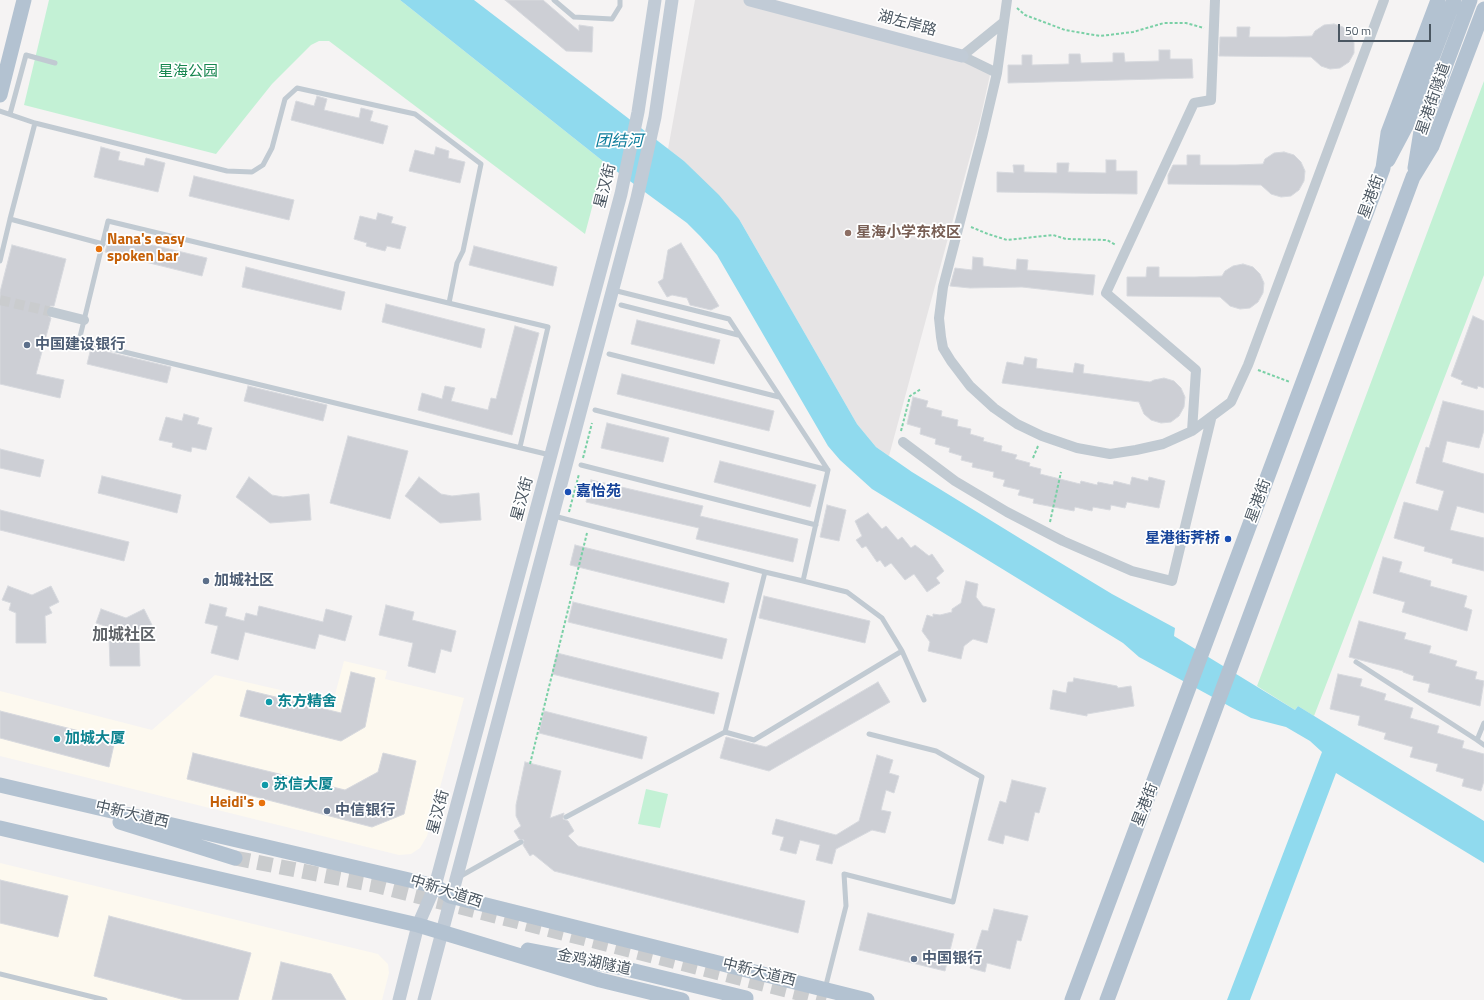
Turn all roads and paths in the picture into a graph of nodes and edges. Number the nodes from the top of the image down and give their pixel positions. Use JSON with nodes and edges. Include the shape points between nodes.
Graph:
{"nodes":[{"id":1,"x":24,"y":0,"type":"edge"},
{"id":2,"x":554,"y":0,"type":"edge"},
{"id":3,"x":620,"y":0,"type":"edge"},
{"id":4,"x":654,"y":0,"type":"edge"},
{"id":5,"x":672,"y":0,"type":"edge"},
{"id":6,"x":750,"y":0,"type":"edge"},
{"id":7,"x":1215,"y":0,"type":"edge"},
{"id":8,"x":1384,"y":0,"type":"edge"},
{"id":9,"x":1438,"y":0,"type":"edge"},
{"id":10,"x":1454,"y":0,"type":"edge"},
{"id":11,"x":1470,"y":0,"type":"edge"},
{"id":12,"x":1011,"y":2,"type":"edge"},
{"id":13,"x":1484,"y":9,"type":"edge"},
{"id":14,"x":1004,"y":22,"type":"junction"},
{"id":15,"x":1213,"y":30,"type":"junction"},
{"id":16,"x":962,"y":56,"type":"junction"},
{"id":17,"x":55,"y":63,"type":"dead end"},
{"id":18,"x":997,"y":73,"type":"junction"},
{"id":19,"x":0,"y":95,"type":"edge"},
{"id":20,"x":0,"y":111,"type":"edge"},
{"id":21,"x":10,"y":114,"type":"junction"},
{"id":22,"x":34,"y":123,"type":"junction"},
{"id":23,"x":1383,"y":168,"type":"junction"},
{"id":24,"x":1413,"y":177,"type":"junction"},
{"id":25,"x":10,"y":219,"type":"junction"},
{"id":26,"x":960,"y":222,"type":"junction"},
{"id":27,"x":103,"y":244,"type":"junction"},
{"id":28,"x":1125,"y":252,"type":"junction"},
{"id":29,"x":0,"y":259,"type":"edge"},
{"id":30,"x":613,"y":290,"type":"junction"},
{"id":31,"x":449,"y":303,"type":"junction"},
{"id":32,"x":621,"y":306,"type":"dead end"},
{"id":33,"x":52,"y":312,"type":"tunnel mouth"},
{"id":34,"x":84,"y":320,"type":"junction"},
{"id":35,"x":738,"y":335,"type":"junction"},
{"id":36,"x":609,"y":354,"type":"dead end"},
{"id":37,"x":1248,"y":365,"type":"junction"},
{"id":38,"x":1302,"y":387,"type":"junction"},
{"id":39,"x":921,"y":388,"type":"dead end"},
{"id":40,"x":779,"y":397,"type":"junction"},
{"id":41,"x":595,"y":410,"type":"dead end"},
{"id":42,"x":1211,"y":419,"type":"junction"},
{"id":43,"x":1192,"y":432,"type":"junction"},
{"id":44,"x":903,"y":442,"type":"joint"},
{"id":45,"x":520,"y":447,"type":"junction"},
{"id":46,"x":551,"y":455,"type":"junction"},
{"id":47,"x":581,"y":465,"type":"dead end"},
{"id":48,"x":828,"y":470,"type":"junction"},
{"id":49,"x":1061,"y":472,"type":"dead end"},
{"id":50,"x":552,"y":516,"type":"junction"},
{"id":51,"x":816,"y":525,"type":"junction"},
{"id":52,"x":589,"y":526,"type":"junction"},
{"id":53,"x":1047,"y":533,"type":"junction"},
{"id":54,"x":764,"y":572,"type":"junction"},
{"id":55,"x":803,"y":581,"type":"junction"},
{"id":56,"x":902,"y":651,"type":"junction"},
{"id":57,"x":1356,"y":662,"type":"dead end"},
{"id":58,"x":924,"y":700,"type":"dead end"},
{"id":59,"x":1484,"y":723,"type":"edge"},
{"id":60,"x":725,"y":732,"type":"junction"},
{"id":61,"x":869,"y":734,"type":"dead end"},
{"id":62,"x":1477,"y":740,"type":"junction"},
{"id":63,"x":1484,"y":745,"type":"edge"},
{"id":64,"x":530,"y":764,"type":"dead end"},
{"id":65,"x":4,"y":785,"type":"edge"},
{"id":66,"x":566,"y":817,"type":"dead end"},
{"id":67,"x":0,"y":828,"type":"edge"},
{"id":68,"x":521,"y":842,"type":"dead end"},
{"id":69,"x":236,"y":858,"type":"tunnel mouth"},
{"id":70,"x":457,"y":879,"type":"junction"},
{"id":71,"x":435,"y":886,"type":"junction"},
{"id":72,"x":450,"y":896,"type":"junction"},
{"id":73,"x":418,"y":925,"type":"junction"},
{"id":74,"x":441,"y":933,"type":"junction"},
{"id":75,"x":0,"y":974,"type":"edge"},
{"id":76,"x":825,"y":989,"type":"junction"},
{"id":77,"x":746,"y":998,"type":"dead end"},
{"id":78,"x":105,"y":1000,"type":"edge"},
{"id":79,"x":399,"y":1000,"type":"edge"},
{"id":80,"x":424,"y":1000,"type":"edge"},
{"id":81,"x":682,"y":1000,"type":"edge"},
{"id":82,"x":867,"y":1000,"type":"edge"},
{"id":83,"x":1072,"y":1000,"type":"edge"},
{"id":84,"x":1108,"y":1000,"type":"edge"}],
"edges":[{"from":1,"to":19,"type":"main road"},
{"from":2,"to":3,"type":"lane","via":[[574,17],[612,19],[620,6]]},
{"from":4,"to":46,"type":"main road","name":"星汉街","via":[[638,112],[621,194]]},
{"from":5,"to":30,"type":"main road","via":[[654,117],[637,198]]},
{"from":6,"to":16,"type":"main road","name":"湖左岸路"},
{"from":7,"to":15,"type":"street"},
{"from":8,"to":37,"type":"street"},
{"from":9,"to":23,"type":"main road","name":"星港街","via":[[1388,133]]},
{"from":10,"to":23,"type":"main road","name":"星港街隧道","via":[[1406,126]]},
{"from":11,"to":24,"type":"main road","name":"星港街隧道","via":[[1421,131]]},
{"from":12,"to":14,"type":"street"},
{"from":12,"to":15,"type":"path","via":[[1025,15],[1065,30],[1100,36],[1133,32],[1164,23],[1186,23]]},
{"from":13,"to":24,"type":"main road","name":"星港街","via":[[1432,146]]},
{"from":14,"to":16,"type":"street"},
{"from":14,"to":18,"type":"street"},
{"from":15,"to":28,"type":"street","via":[[1210,100],[1194,102]]},
{"from":16,"to":18,"type":"street"},
{"from":17,"to":21,"type":"lane","via":[[26,55]]},
{"from":18,"to":26,"type":"street"},
{"from":20,"to":21,"type":"lane"},
{"from":21,"to":22,"type":"lane"},
{"from":22,"to":25,"type":"lane"},
{"from":22,"to":31,"type":"lane","via":[[227,171],[252,172],[263,165],[272,148],[285,99],[297,88],[415,114],[481,164]]},
{"from":23,"to":38,"type":"main road","name":"星港街"},
{"from":24,"to":84,"type":"main road","name":"星港街"},
{"from":25,"to":27,"type":"lane"},
{"from":25,"to":29,"type":"lane"},
{"from":26,"to":28,"type":"path","via":[[1007,240],[1053,235],[1066,239],[1107,240]]},
{"from":26,"to":43,"type":"street","via":[[943,287],[939,318],[940,336],[943,348],[970,386],[994,408],[1017,424],[1042,436],[1077,448],[1110,454],[1163,444]]},
{"from":27,"to":31,"type":"lane","via":[[108,221]]},
{"from":27,"to":34,"type":"lane"},
{"from":28,"to":43,"type":"street","via":[[1106,293],[1196,370]]},
{"from":30,"to":35,"type":"lane","via":[[729,319]]},
{"from":30,"to":50,"type":"main road"},
{"from":31,"to":45,"type":"lane","via":[[548,327]]},
{"from":32,"to":35,"type":"lane"},
{"from":33,"to":34,"type":"street"},
{"from":34,"to":45,"type":"lane","via":[[79,340]]},
{"from":35,"to":40,"type":"lane"},
{"from":36,"to":40,"type":"lane"},
{"from":37,"to":38,"type":"path"},
{"from":37,"to":42,"type":"street","via":[[1231,402]]},
{"from":38,"to":83,"type":"main road","name":"星港街"},
{"from":39,"to":44,"type":"path","via":[[910,396],[901,433]]},
{"from":40,"to":48,"type":"lane"},
{"from":41,"to":48,"type":"lane"},
{"from":42,"to":43,"type":"street"},
{"from":42,"to":53,"type":"street","via":[[1172,581],[1132,571]]},
{"from":44,"to":53,"type":"street","via":[[955,481]]},
{"from":45,"to":46,"type":"lane"},
{"from":46,"to":71,"type":"main road","name":"星汉街"},
{"from":47,"to":51,"type":"lane"},
{"from":48,"to":51,"type":"lane"},
{"from":49,"to":53,"type":"path"},
{"from":50,"to":52,"type":"lane"},
{"from":50,"to":70,"type":"main road"},
{"from":51,"to":55,"type":"lane"},
{"from":52,"to":54,"type":"lane"},
{"from":52,"to":64,"type":"path"},
{"from":54,"to":55,"type":"lane"},
{"from":54,"to":60,"type":"lane"},
{"from":55,"to":56,"type":"lane","via":[[847,592],[882,618]]},
{"from":56,"to":58,"type":"lane"},
{"from":56,"to":60,"type":"lane","via":[[754,740]]},
{"from":57,"to":62,"type":"lane"},
{"from":59,"to":62,"type":"lane"},
{"from":60,"to":66,"type":"lane"},
{"from":61,"to":76,"type":"lane","via":[[936,751],[982,777],[953,902],[844,874],[846,906]]},
{"from":62,"to":63,"type":"lane"},
{"from":65,"to":69,"type":"main road"},
{"from":65,"to":71,"type":"main road","name":"中新大道西"},
{"from":67,"to":73,"type":"main road"},
{"from":68,"to":70,"type":"lane"},
{"from":70,"to":72,"type":"main road"},
{"from":71,"to":72,"type":"main road","name":"中新大道西"},
{"from":71,"to":73,"type":"main road","name":"星汉街"},
{"from":72,"to":74,"type":"main road"},
{"from":72,"to":76,"type":"main road","name":"中新大道西"},
{"from":73,"to":74,"type":"main road"},
{"from":73,"to":79,"type":"main road","name":"星汉街"},
{"from":74,"to":77,"type":"main road","name":"金鸡湖隧道","via":[[622,968]]},
{"from":74,"to":80,"type":"main road"},
{"from":74,"to":81,"type":"main road","via":[[600,980]]},
{"from":75,"to":78,"type":"lane"},
{"from":76,"to":82,"type":"main road","name":"中新大道西"}]}
